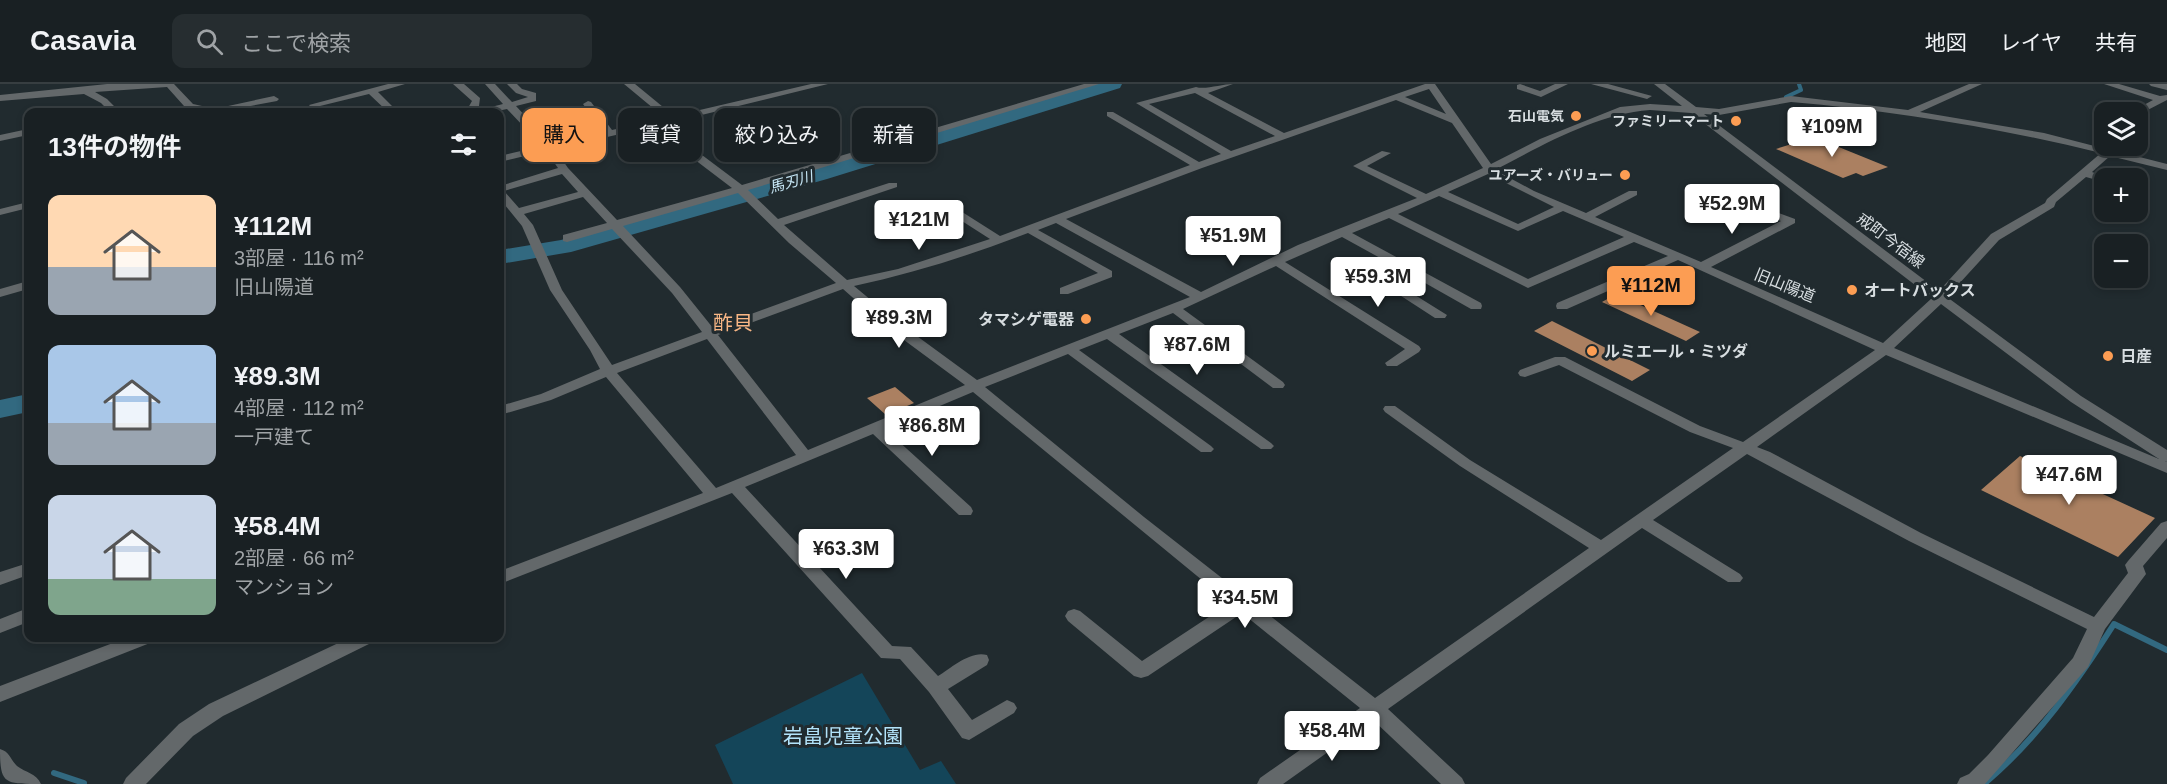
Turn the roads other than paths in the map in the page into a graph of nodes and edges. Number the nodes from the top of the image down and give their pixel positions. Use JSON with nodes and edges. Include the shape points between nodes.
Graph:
{"nodes":[{"id":1,"x":72,"y":84,"type":"edge"},
{"id":2,"x":169,"y":84,"type":"edge"},
{"id":3,"x":400,"y":84,"type":"edge"},
{"id":4,"x":458,"y":84,"type":"edge"},
{"id":5,"x":490,"y":84,"type":"edge"},
{"id":6,"x":512,"y":84,"type":"edge"},
{"id":7,"x":629,"y":84,"type":"edge"},
{"id":8,"x":823,"y":84,"type":"edge"},
{"id":9,"x":1094,"y":84,"type":"edge"},
{"id":10,"x":1228,"y":84,"type":"edge"},
{"id":11,"x":1431,"y":84,"type":"edge"},
{"id":12,"x":1563,"y":84,"type":"edge"},
{"id":13,"x":1596,"y":84,"type":"edge"},
{"id":14,"x":1659,"y":84,"type":"edge"},
{"id":15,"x":1977,"y":84,"type":"edge"},
{"id":16,"x":2109,"y":84,"type":"edge"},
{"id":17,"x":2154,"y":84,"type":"edge"},
{"id":18,"x":1520,"y":87,"type":"dead end"},
{"id":19,"x":2167,"y":87,"type":"edge"},
{"id":20,"x":86,"y":91,"type":"junction"},
{"id":21,"x":371,"y":91,"type":"junction"},
{"id":22,"x":1201,"y":92,"type":"junction"},
{"id":23,"x":64,"y":94,"type":"junction"},
{"id":24,"x":2164,"y":97,"type":"edge"},
{"id":25,"x":0,"y":98,"type":"edge"},
{"id":26,"x":1396,"y":98,"type":"junction"},
{"id":27,"x":274,"y":99,"type":"dead end"},
{"id":28,"x":588,"y":104,"type":"dead end"},
{"id":29,"x":510,"y":106,"type":"junction"},
{"id":30,"x":2148,"y":106,"type":"edge"},
{"id":31,"x":190,"y":107,"type":"junction"},
{"id":32,"x":1635,"y":107,"type":"junction"},
{"id":33,"x":111,"y":108,"type":"edge"},
{"id":34,"x":185,"y":108,"type":"edge"},
{"id":35,"x":206,"y":108,"type":"edge"},
{"id":36,"x":230,"y":108,"type":"edge"},
{"id":37,"x":317,"y":108,"type":"edge"},
{"id":38,"x":388,"y":108,"type":"edge"},
{"id":39,"x":473,"y":108,"type":"edge"},
{"id":40,"x":500,"y":108,"type":"edge"},
{"id":41,"x":657,"y":108,"type":"edge"},
{"id":42,"x":1693,"y":110,"type":"junction"},
{"id":43,"x":702,"y":113,"type":"edge"},
{"id":44,"x":1908,"y":113,"type":"junction"},
{"id":45,"x":1110,"y":114,"type":"dead end"},
{"id":46,"x":522,"y":119,"type":"edge"},
{"id":47,"x":1455,"y":121,"type":"junction"},
{"id":48,"x":618,"y":132,"type":"edge"},
{"id":49,"x":24,"y":133,"type":"edge"},
{"id":50,"x":610,"y":134,"type":"junction"},
{"id":51,"x":606,"y":135,"type":"edge"},
{"id":52,"x":1283,"y":136,"type":"junction"},
{"id":53,"x":0,"y":138,"type":"edge"},
{"id":54,"x":2094,"y":146,"type":"edge"},
{"id":55,"x":1386,"y":153,"type":"dead end"},
{"id":56,"x":522,"y":154,"type":"edge"},
{"id":57,"x":1230,"y":155,"type":"junction"},
{"id":58,"x":2103,"y":156,"type":"edge"},
{"id":59,"x":2133,"y":156,"type":"edge"},
{"id":60,"x":504,"y":158,"type":"edge"},
{"id":61,"x":702,"y":160,"type":"edge"},
{"id":62,"x":559,"y":162,"type":"edge"},
{"id":63,"x":1198,"y":166,"type":"junction"},
{"id":64,"x":2167,"y":167,"type":"edge"},
{"id":65,"x":1490,"y":169,"type":"junction"},
{"id":66,"x":564,"y":170,"type":"junction"},
{"id":67,"x":2085,"y":173,"type":"junction"},
{"id":68,"x":2094,"y":176,"type":"edge"},
{"id":69,"x":893,"y":184,"type":"dead end"},
{"id":70,"x":741,"y":189,"type":"junction"},
{"id":71,"x":504,"y":190,"type":"edge"},
{"id":72,"x":1437,"y":192,"type":"junction"},
{"id":73,"x":586,"y":193,"type":"junction"},
{"id":74,"x":1633,"y":193,"type":"dead end"},
{"id":75,"x":504,"y":196,"type":"edge"},
{"id":76,"x":1425,"y":197,"type":"junction"},
{"id":77,"x":1745,"y":204,"type":"dead end"},
{"id":78,"x":944,"y":206,"type":"dead end"},
{"id":79,"x":24,"y":207,"type":"edge"},
{"id":80,"x":1562,"y":208,"type":"junction"},
{"id":81,"x":0,"y":212,"type":"edge"},
{"id":82,"x":517,"y":212,"type":"junction"},
{"id":83,"x":1389,"y":214,"type":"junction"},
{"id":84,"x":1055,"y":218,"type":"junction"},
{"id":85,"x":1586,"y":218,"type":"junction"},
{"id":86,"x":778,"y":223,"type":"junction"},
{"id":87,"x":616,"y":224,"type":"junction"},
{"id":88,"x":1029,"y":229,"type":"junction"},
{"id":89,"x":1343,"y":233,"type":"junction"},
{"id":90,"x":1635,"y":237,"type":"junction"},
{"id":91,"x":567,"y":238,"type":"dead end"},
{"id":92,"x":999,"y":240,"type":"junction"},
{"id":93,"x":1678,"y":256,"type":"junction"},
{"id":94,"x":1277,"y":262,"type":"junction"},
{"id":95,"x":1701,"y":267,"type":"junction"},
{"id":96,"x":1412,"y":271,"type":"junction"},
{"id":97,"x":846,"y":284,"type":"junction"},
{"id":98,"x":24,"y":286,"type":"edge"},
{"id":99,"x":1065,"y":291,"type":"dead end"},
{"id":100,"x":0,"y":293,"type":"edge"},
{"id":101,"x":1200,"y":297,"type":"junction"},
{"id":102,"x":1940,"y":298,"type":"junction"},
{"id":103,"x":1476,"y":306,"type":"dead end"},
{"id":104,"x":1562,"y":306,"type":"dead end"},
{"id":105,"x":1174,"y":308,"type":"junction"},
{"id":106,"x":1440,"y":315,"type":"dead end"},
{"id":107,"x":711,"y":333,"type":"junction"},
{"id":108,"x":1108,"y":333,"type":"junction"},
{"id":109,"x":1069,"y":349,"type":"junction"},
{"id":110,"x":1885,"y":349,"type":"junction"},
{"id":111,"x":1392,"y":363,"type":"dead end"},
{"id":112,"x":608,"y":371,"type":"junction"},
{"id":113,"x":1525,"y":373,"type":"dead end"},
{"id":114,"x":1278,"y":385,"type":"dead end"},
{"id":115,"x":975,"y":386,"type":"junction"},
{"id":116,"x":1390,"y":409,"type":"dead end"},
{"id":117,"x":504,"y":410,"type":"edge"},
{"id":118,"x":876,"y":428,"type":"junction"},
{"id":119,"x":1266,"y":446,"type":"dead end"},
{"id":120,"x":1745,"y":447,"type":"junction"},
{"id":121,"x":1206,"y":449,"type":"dead end"},
{"id":122,"x":805,"y":456,"type":"junction"},
{"id":123,"x":2167,"y":457,"type":"edge"},
{"id":124,"x":2167,"y":468,"type":"edge"},
{"id":125,"x":735,"y":486,"type":"junction"},
{"id":126,"x":713,"y":495,"type":"junction"},
{"id":127,"x":965,"y":511,"type":"dead end"},
{"id":128,"x":1642,"y":521,"type":"junction"},
{"id":129,"x":2167,"y":527,"type":"edge"},
{"id":130,"x":1601,"y":548,"type":"junction"},
{"id":131,"x":24,"y":570,"type":"edge"},
{"id":132,"x":504,"y":576,"type":"edge"},
{"id":133,"x":1734,"y":578,"type":"dead end"},
{"id":134,"x":0,"y":579,"type":"edge"},
{"id":135,"x":1242,"y":604,"type":"junction"},
{"id":136,"x":1074,"y":616,"type":"dead end"},
{"id":137,"x":24,"y":617,"type":"edge"},
{"id":138,"x":0,"y":626,"type":"edge"},
{"id":139,"x":2097,"y":626,"type":"junction"},
{"id":140,"x":134,"y":642,"type":"edge"},
{"id":141,"x":343,"y":642,"type":"edge"},
{"id":142,"x":980,"y":660,"type":"dead end"},
{"id":143,"x":936,"y":687,"type":"junction"},
{"id":144,"x":0,"y":694,"type":"edge"},
{"id":145,"x":1007,"y":708,"type":"dead end"},
{"id":146,"x":1375,"y":709,"type":"junction"},
{"id":147,"x":0,"y":757,"type":"edge"},
{"id":148,"x":31,"y":784,"type":"edge"},
{"id":149,"x":134,"y":784,"type":"edge"},
{"id":150,"x":1267,"y":784,"type":"edge"},
{"id":151,"x":1455,"y":784,"type":"edge"},
{"id":152,"x":1967,"y":784,"type":"edge"}],
"edges":[{"from":1,"to":23,"type":"street"},
{"from":2,"to":20,"type":"street"},
{"from":2,"to":31,"type":"street"},
{"from":3,"to":21,"type":"street"},
{"from":4,"to":39,"type":"street","via":[[477,100]]},
{"from":5,"to":29,"type":"street"},
{"from":6,"to":29,"type":"street","via":[[534,97]]},
{"from":7,"to":41,"type":"street"},
{"from":8,"to":43,"type":"street"},
{"from":9,"to":70,"type":"street"},
{"from":10,"to":22,"type":"street"},
{"from":11,"to":26,"type":"street"},
{"from":11,"to":47,"type":"street","name":"旧山陽道"},
{"from":12,"to":18,"type":"street","via":[[1541,94]]},
{"from":13,"to":32,"type":"street","via":[[1647,96]]},
{"from":14,"to":42,"type":"street","name":"戒町今宿線"},
{"from":15,"to":44,"type":"street"},
{"from":16,"to":24,"type":"street"},
{"from":17,"to":19,"type":"street"},
{"from":20,"to":23,"type":"street"},
{"from":20,"to":33,"type":"street"},
{"from":21,"to":37,"type":"street","via":[[314,105]]},
{"from":21,"to":38,"type":"street"},
{"from":22,"to":52,"type":"street"},
{"from":22,"to":57,"type":"street","via":[[1142,103]]},
{"from":23,"to":25,"type":"street"},
{"from":24,"to":30,"type":"street"},
{"from":26,"to":47,"type":"street"},
{"from":26,"to":52,"type":"street"},
{"from":27,"to":36,"type":"street"},
{"from":28,"to":50,"type":"street"},
{"from":29,"to":40,"type":"street"},
{"from":29,"to":46,"type":"street"},
{"from":31,"to":34,"type":"street"},
{"from":31,"to":35,"type":"street"},
{"from":32,"to":42,"type":"street"},
{"from":32,"to":65,"type":"street","via":[[1566,130]]},
{"from":42,"to":44,"type":"street","via":[[1733,111],[1791,99]]},
{"from":42,"to":102,"type":"street","name":"戒町今宿線"},
{"from":44,"to":54,"type":"street"},
{"from":45,"to":63,"type":"street"},
{"from":47,"to":65,"type":"street","name":"旧山陽道"},
{"from":48,"to":50,"type":"street"},
{"from":49,"to":53,"type":"street"},
{"from":50,"to":51,"type":"street"},
{"from":52,"to":57,"type":"street"},
{"from":55,"to":76,"type":"street","via":[[1358,166]]},
{"from":56,"to":60,"type":"street"},
{"from":57,"to":63,"type":"street"},
{"from":58,"to":67,"type":"street"},
{"from":59,"to":64,"type":"street"},
{"from":61,"to":70,"type":"street"},
{"from":62,"to":66,"type":"street"},
{"from":63,"to":84,"type":"street"},
{"from":65,"to":72,"type":"street"},
{"from":65,"to":80,"type":"street","name":"旧山陽道"},
{"from":66,"to":71,"type":"street"},
{"from":66,"to":73,"type":"street"},
{"from":67,"to":68,"type":"street"},
{"from":67,"to":102,"type":"street","via":[[2050,205],[1995,237]]},
{"from":69,"to":86,"type":"street"},
{"from":70,"to":86,"type":"street"},
{"from":70,"to":87,"type":"street"},
{"from":72,"to":76,"type":"street"},
{"from":72,"to":80,"type":"street","via":[[1518,228]]},
{"from":73,"to":82,"type":"street"},
{"from":73,"to":87,"type":"street"},
{"from":74,"to":85,"type":"street"},
{"from":75,"to":82,"type":"street"},
{"from":76,"to":83,"type":"street"},
{"from":77,"to":95,"type":"street","via":[[1791,221]]},
{"from":78,"to":92,"type":"street"},
{"from":79,"to":81,"type":"street"},
{"from":80,"to":85,"type":"street","name":"旧山陽道"},
{"from":82,"to":112,"type":"street","via":[[541,253],[556,290]]},
{"from":83,"to":89,"type":"street"},
{"from":83,"to":90,"type":"street","via":[[1528,284]]},
{"from":84,"to":88,"type":"street"},
{"from":84,"to":101,"type":"street"},
{"from":85,"to":90,"type":"street","name":"旧山陽道"},
{"from":86,"to":97,"type":"street"},
{"from":87,"to":91,"type":"street"},
{"from":87,"to":107,"type":"street"},
{"from":88,"to":92,"type":"street"},
{"from":88,"to":99,"type":"street","via":[[1108,274]]},
{"from":89,"to":94,"type":"street"},
{"from":89,"to":96,"type":"street"},
{"from":90,"to":93,"type":"street","name":"旧山陽道"},
{"from":92,"to":97,"type":"street","via":[[901,272]]},
{"from":93,"to":95,"type":"street","name":"旧山陽道"},
{"from":93,"to":104,"type":"street"},
{"from":94,"to":101,"type":"street"},
{"from":94,"to":111,"type":"street","via":[[1414,349]]},
{"from":95,"to":110,"type":"street","name":"旧山陽道"},
{"from":96,"to":103,"type":"street"},
{"from":96,"to":106,"type":"street","via":[[1384,282]]},
{"from":97,"to":107,"type":"street"},
{"from":97,"to":115,"type":"street","via":[[890,323]]},
{"from":98,"to":100,"type":"street"},
{"from":101,"to":105,"type":"street"},
{"from":102,"to":110,"type":"street"},
{"from":102,"to":123,"type":"street","name":"戒町今宿線","via":[[2076,399]]},
{"from":105,"to":108,"type":"street"},
{"from":105,"to":114,"type":"street"},
{"from":107,"to":112,"type":"street"},
{"from":107,"to":122,"type":"street"},
{"from":108,"to":109,"type":"street"},
{"from":108,"to":119,"type":"street"},
{"from":109,"to":115,"type":"street"},
{"from":109,"to":121,"type":"street"},
{"from":110,"to":120,"type":"street"},
{"from":110,"to":124,"type":"street","name":"旧山陽道"},
{"from":112,"to":117,"type":"street"},
{"from":112,"to":126,"type":"street"},
{"from":113,"to":120,"type":"street","via":[[1560,360],[1695,429]]},
{"from":115,"to":118,"type":"street"},
{"from":115,"to":135,"type":"street"},
{"from":116,"to":130,"type":"street","via":[[1465,463]]},
{"from":118,"to":122,"type":"street"},
{"from":118,"to":127,"type":"street"},
{"from":120,"to":128,"type":"street"},
{"from":120,"to":139,"type":"street","via":[[1915,537]]},
{"from":122,"to":125,"type":"street"},
{"from":125,"to":126,"type":"street"},
{"from":125,"to":143,"type":"street","via":[[888,653],[904,652]]},
{"from":126,"to":132,"type":"street"},
{"from":128,"to":130,"type":"street"},
{"from":128,"to":133,"type":"street"},
{"from":129,"to":139,"type":"street","via":[[2134,565],[2137,574]]},
{"from":130,"to":146,"type":"street"},
{"from":131,"to":134,"type":"street"},
{"from":135,"to":136,"type":"street","via":[[1141,671]]},
{"from":135,"to":146,"type":"street"},
{"from":137,"to":138,"type":"street"},
{"from":139,"to":152,"type":"street","via":[[2081,662],[1995,762]]},
{"from":140,"to":144,"type":"street"},
{"from":141,"to":149,"type":"street","via":[[186,730]]},
{"from":142,"to":143,"type":"street"},
{"from":143,"to":145,"type":"street","via":[[969,732]]},
{"from":146,"to":150,"type":"street"},
{"from":146,"to":151,"type":"street"},
{"from":147,"to":148,"type":"street","via":[[10,772]]}]}
